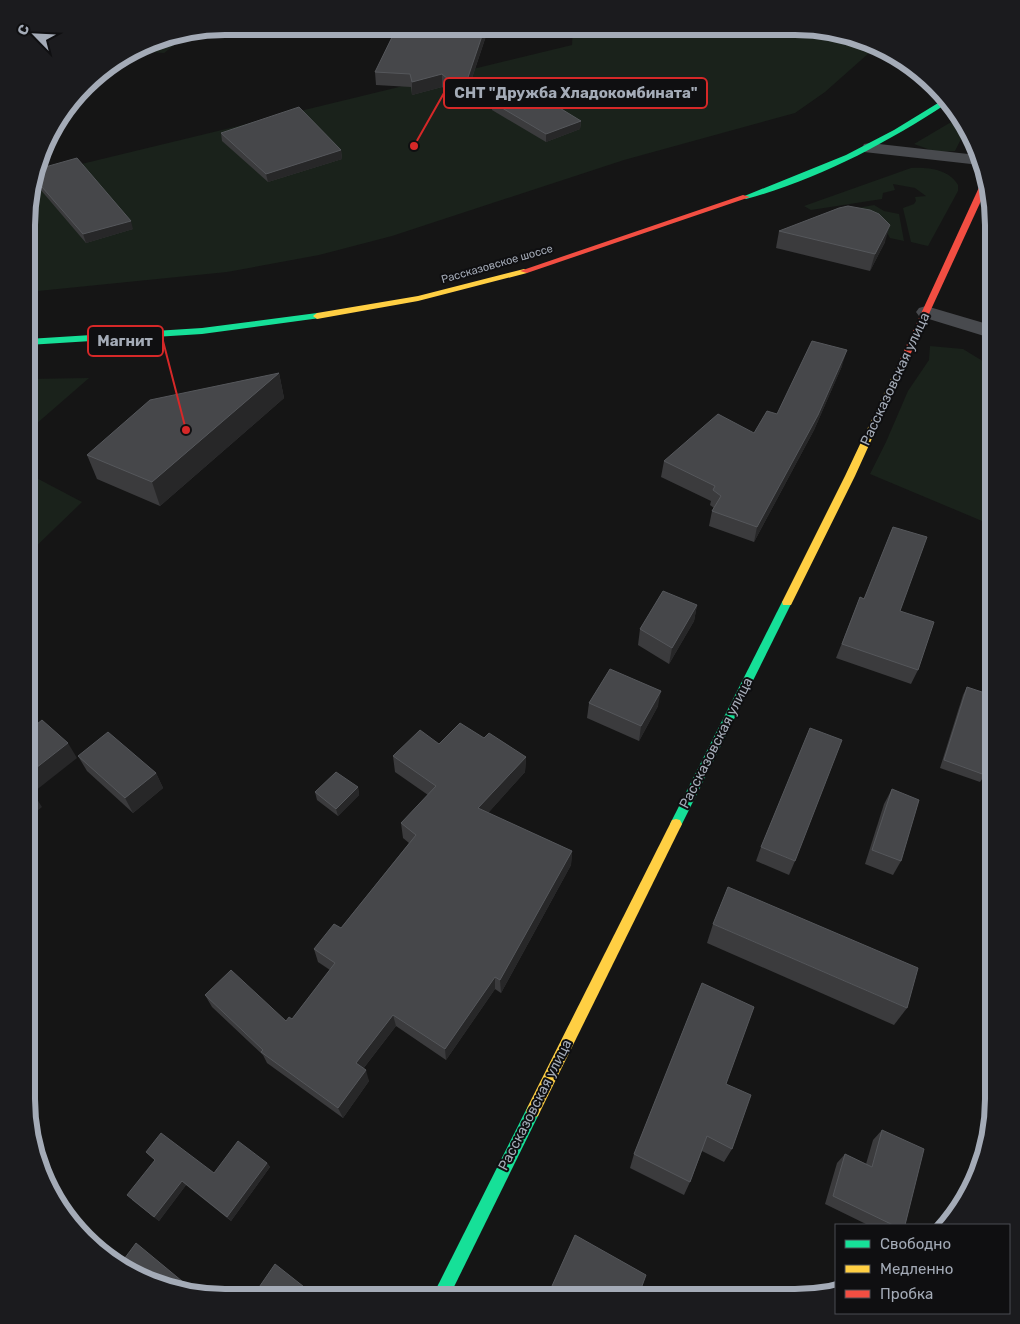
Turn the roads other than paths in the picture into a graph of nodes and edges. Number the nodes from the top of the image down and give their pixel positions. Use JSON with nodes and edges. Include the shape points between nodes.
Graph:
{"nodes":[{"id":1,"x":941,"y":104,"type":"edge"},
{"id":2,"x":870,"y":148,"type":"junction"},
{"id":3,"x":974,"y":160,"type":"edge"},
{"id":4,"x":981,"y":191,"type":"edge"},
{"id":5,"x":926,"y":312,"type":"junction"},
{"id":6,"x":985,"y":331,"type":"edge"},
{"id":7,"x":35,"y":342,"type":"edge"},
{"id":8,"x":444,"y":1289,"type":"edge"}],
"edges":[{"from":1,"to":2,"type":"street","name":"Рассказовское шоссе"},
{"from":2,"to":3,"type":"street"},
{"from":2,"to":7,"type":"street","name":"Рассказовское шоссе","via":[[780,185],[620,240],[464,287],[402,302],[224,329]]},
{"from":4,"to":5,"type":"street","name":"Рассказовская улица"},
{"from":5,"to":6,"type":"street"},
{"from":5,"to":8,"type":"street","name":"Рассказовская улица","via":[[850,476]]}]}
